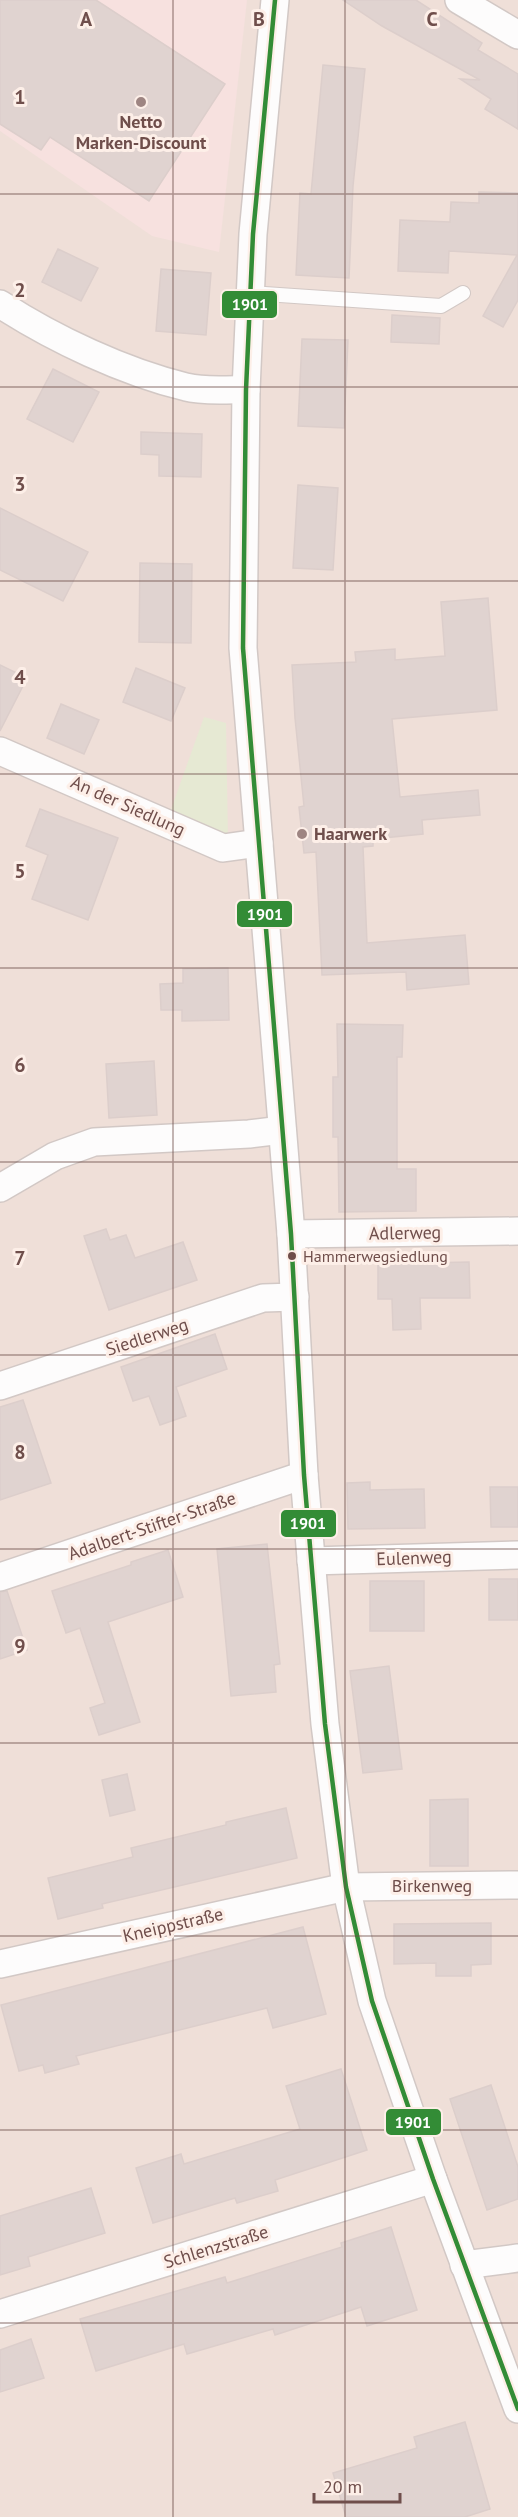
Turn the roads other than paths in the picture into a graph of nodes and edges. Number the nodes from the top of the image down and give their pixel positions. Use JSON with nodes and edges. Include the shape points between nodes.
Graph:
{"nodes":[{"id":1,"x":275,"y":0,"type":"edge"},
{"id":2,"x":459,"y":0,"type":"edge"},
{"id":3,"x":518,"y":35,"type":"edge"},
{"id":4,"x":463,"y":292,"type":"dead end"},
{"id":5,"x":250,"y":293,"type":"junction"},
{"id":6,"x":0,"y":304,"type":"edge"},
{"id":7,"x":246,"y":390,"type":"junction"},
{"id":8,"x":0,"y":751,"type":"edge"},
{"id":9,"x":259,"y":843,"type":"junction"},
{"id":10,"x":282,"y":1130,"type":"junction"},
{"id":11,"x":0,"y":1188,"type":"edge"},
{"id":12,"x":518,"y":1231,"type":"edge"},
{"id":13,"x":291,"y":1234,"type":"junction"},
{"id":14,"x":295,"y":1297,"type":"junction"},
{"id":15,"x":0,"y":1386,"type":"edge"},
{"id":16,"x":304,"y":1475,"type":"junction"},
{"id":17,"x":518,"y":1555,"type":"edge"},
{"id":18,"x":311,"y":1561,"type":"junction"},
{"id":19,"x":0,"y":1577,"type":"edge"},
{"id":20,"x":518,"y":1885,"type":"edge"},
{"id":21,"x":346,"y":1887,"type":"junction"},
{"id":22,"x":0,"y":1964,"type":"edge"},
{"id":23,"x":433,"y":2179,"type":"junction"},
{"id":24,"x":518,"y":2258,"type":"edge"},
{"id":25,"x":464,"y":2265,"type":"junction"},
{"id":26,"x":0,"y":2314,"type":"edge"},
{"id":27,"x":518,"y":2409,"type":"edge"}],
"edges":[{"from":1,"to":5,"type":"street"},
{"from":2,"to":3,"type":"street"},
{"from":4,"to":5,"type":"lane","via":[[441,306]]},
{"from":5,"to":7,"type":"street"},
{"from":6,"to":7,"type":"street","via":[[100,358],[188,388]]},
{"from":7,"to":9,"type":"street","via":[[243,648]]},
{"from":8,"to":9,"type":"street","name":"An der Siedlung","via":[[223,848]]},
{"from":9,"to":10,"type":"street"},
{"from":10,"to":11,"type":"street","via":[[94,1142],[55,1156]]},
{"from":10,"to":13,"type":"street"},
{"from":12,"to":13,"type":"street","name":"Adlerweg"},
{"from":13,"to":14,"type":"street"},
{"from":14,"to":15,"type":"street","name":"Siedlerweg","via":[[263,1298]]},
{"from":14,"to":16,"type":"street"},
{"from":16,"to":18,"type":"street"},
{"from":16,"to":19,"type":"street","name":"Adalbert-Stifter-Straße"},
{"from":17,"to":18,"type":"street","name":"Eulenweg"},
{"from":18,"to":21,"type":"street","via":[[325,1724]]},
{"from":20,"to":21,"type":"street","name":"Birkenweg"},
{"from":21,"to":22,"type":"street","name":"Kneippstraße"},
{"from":21,"to":23,"type":"street","via":[[372,2001]]},
{"from":23,"to":25,"type":"street"},
{"from":23,"to":26,"type":"street","name":"Schlenzstraße"},
{"from":24,"to":25,"type":"street"},
{"from":25,"to":27,"type":"street"}]}
